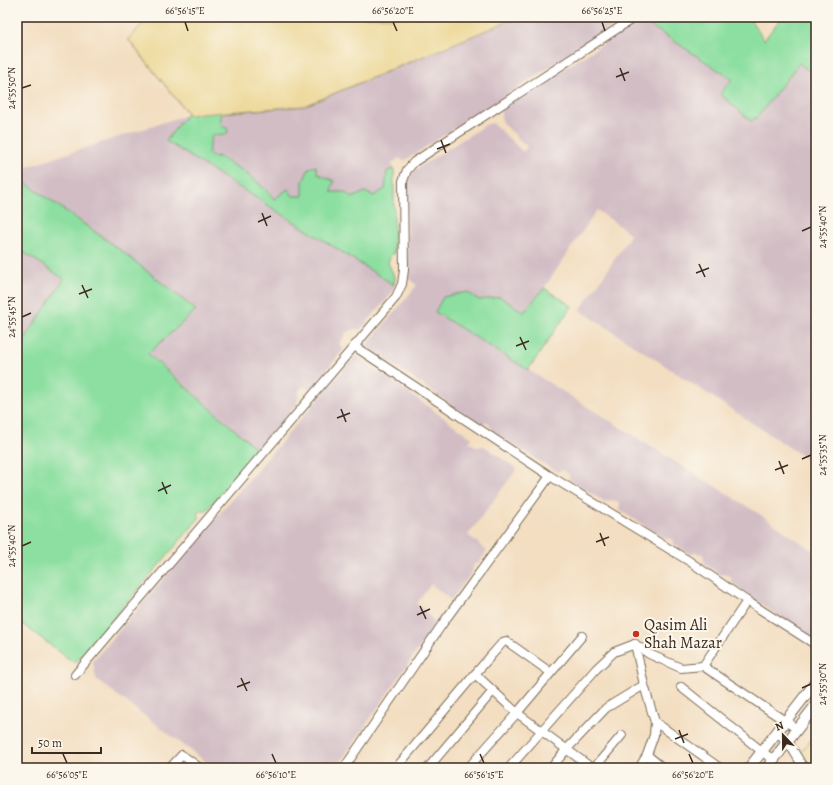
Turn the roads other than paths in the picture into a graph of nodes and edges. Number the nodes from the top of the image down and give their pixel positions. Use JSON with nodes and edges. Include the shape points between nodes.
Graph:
{"nodes":[{"id":1,"x":623,"y":17,"type":"edge"},
{"id":2,"x":354,"y":346,"type":"junction"},
{"id":3,"x":550,"y":476,"type":"junction"},
{"id":4,"x":747,"y":602,"type":"junction"},
{"id":5,"x":582,"y":636,"type":"dead end"},
{"id":6,"x":636,"y":644,"type":"junction"},
{"id":7,"x":816,"y":645,"type":"edge"},
{"id":8,"x":703,"y":666,"type":"junction"},
{"id":9,"x":550,"y":672,"type":"junction"},
{"id":10,"x":475,"y":674,"type":"junction"},
{"id":11,"x":75,"y":675,"type":"dead end"},
{"id":12,"x":816,"y":682,"type":"edge"},
{"id":13,"x":644,"y":685,"type":"junction"},
{"id":14,"x":681,"y":686,"type":"dead end"},
{"id":15,"x":493,"y":692,"type":"junction"},
{"id":16,"x":816,"y":705,"type":"edge"},
{"id":17,"x":517,"y":713,"type":"junction"},
{"id":18,"x":785,"y":721,"type":"junction"},
{"id":19,"x":655,"y":722,"type":"junction"},
{"id":20,"x":797,"y":729,"type":"junction"},
{"id":21,"x":541,"y":731,"type":"junction"},
{"id":22,"x":777,"y":732,"type":"junction"},
{"id":23,"x":622,"y":734,"type":"dead end"},
{"id":24,"x":788,"y":742,"type":"junction"},
{"id":25,"x":566,"y":750,"type":"junction"},
{"id":26,"x":761,"y":752,"type":"junction"},
{"id":27,"x":647,"y":755,"type":"junction"},
{"id":28,"x":770,"y":764,"type":"edge"},
{"id":29,"x":170,"y":768,"type":"edge"},
{"id":30,"x":200,"y":768,"type":"edge"},
{"id":31,"x":344,"y":768,"type":"edge"},
{"id":32,"x":396,"y":768,"type":"edge"},
{"id":33,"x":428,"y":768,"type":"edge"},
{"id":34,"x":468,"y":768,"type":"edge"},
{"id":35,"x":509,"y":768,"type":"edge"},
{"id":36,"x":551,"y":768,"type":"edge"},
{"id":37,"x":593,"y":768,"type":"edge"},
{"id":38,"x":639,"y":768,"type":"edge"},
{"id":39,"x":664,"y":768,"type":"edge"},
{"id":40,"x":720,"y":768,"type":"edge"},
{"id":41,"x":749,"y":768,"type":"edge"},
{"id":42,"x":804,"y":768,"type":"edge"}],
"edges":[{"from":1,"to":2,"type":"street","via":[[629,21],[414,162],[407,170],[403,181],[402,284],[396,297]]},
{"from":2,"to":3,"type":"street"},
{"from":2,"to":11,"type":"street"},
{"from":3,"to":4,"type":"street","via":[[688,561]]},
{"from":3,"to":31,"type":"street","via":[[443,623]]},
{"from":4,"to":7,"type":"street"},
{"from":4,"to":8,"type":"street"},
{"from":5,"to":9,"type":"street"},
{"from":6,"to":8,"type":"street","via":[[649,654],[681,668]]},
{"from":6,"to":13,"type":"street"},
{"from":6,"to":21,"type":"street","via":[[614,652],[596,668]]},
{"from":8,"to":18,"type":"street"},
{"from":9,"to":10,"type":"street","via":[[503,642]]},
{"from":9,"to":17,"type":"street"},
{"from":10,"to":15,"type":"street"},
{"from":10,"to":32,"type":"street"},
{"from":12,"to":18,"type":"street"},
{"from":13,"to":19,"type":"street"},
{"from":13,"to":25,"type":"street","via":[[606,708]]},
{"from":14,"to":26,"type":"street"},
{"from":15,"to":17,"type":"street"},
{"from":15,"to":33,"type":"street"},
{"from":16,"to":20,"type":"street"},
{"from":17,"to":21,"type":"street"},
{"from":17,"to":34,"type":"street"},
{"from":18,"to":20,"type":"street"},
{"from":18,"to":22,"type":"street"},
{"from":19,"to":27,"type":"street","via":[[654,735]]},
{"from":19,"to":40,"type":"street"},
{"from":20,"to":24,"type":"street"},
{"from":21,"to":25,"type":"street"},
{"from":21,"to":35,"type":"street"},
{"from":22,"to":24,"type":"street"},
{"from":22,"to":26,"type":"street"},
{"from":23,"to":37,"type":"street"},
{"from":24,"to":28,"type":"street"},
{"from":24,"to":42,"type":"street"},
{"from":25,"to":36,"type":"street"},
{"from":25,"to":37,"type":"street"},
{"from":26,"to":28,"type":"street"},
{"from":26,"to":41,"type":"street"},
{"from":27,"to":38,"type":"street"},
{"from":27,"to":39,"type":"street"},
{"from":29,"to":30,"type":"street","via":[[182,755]]}]}
